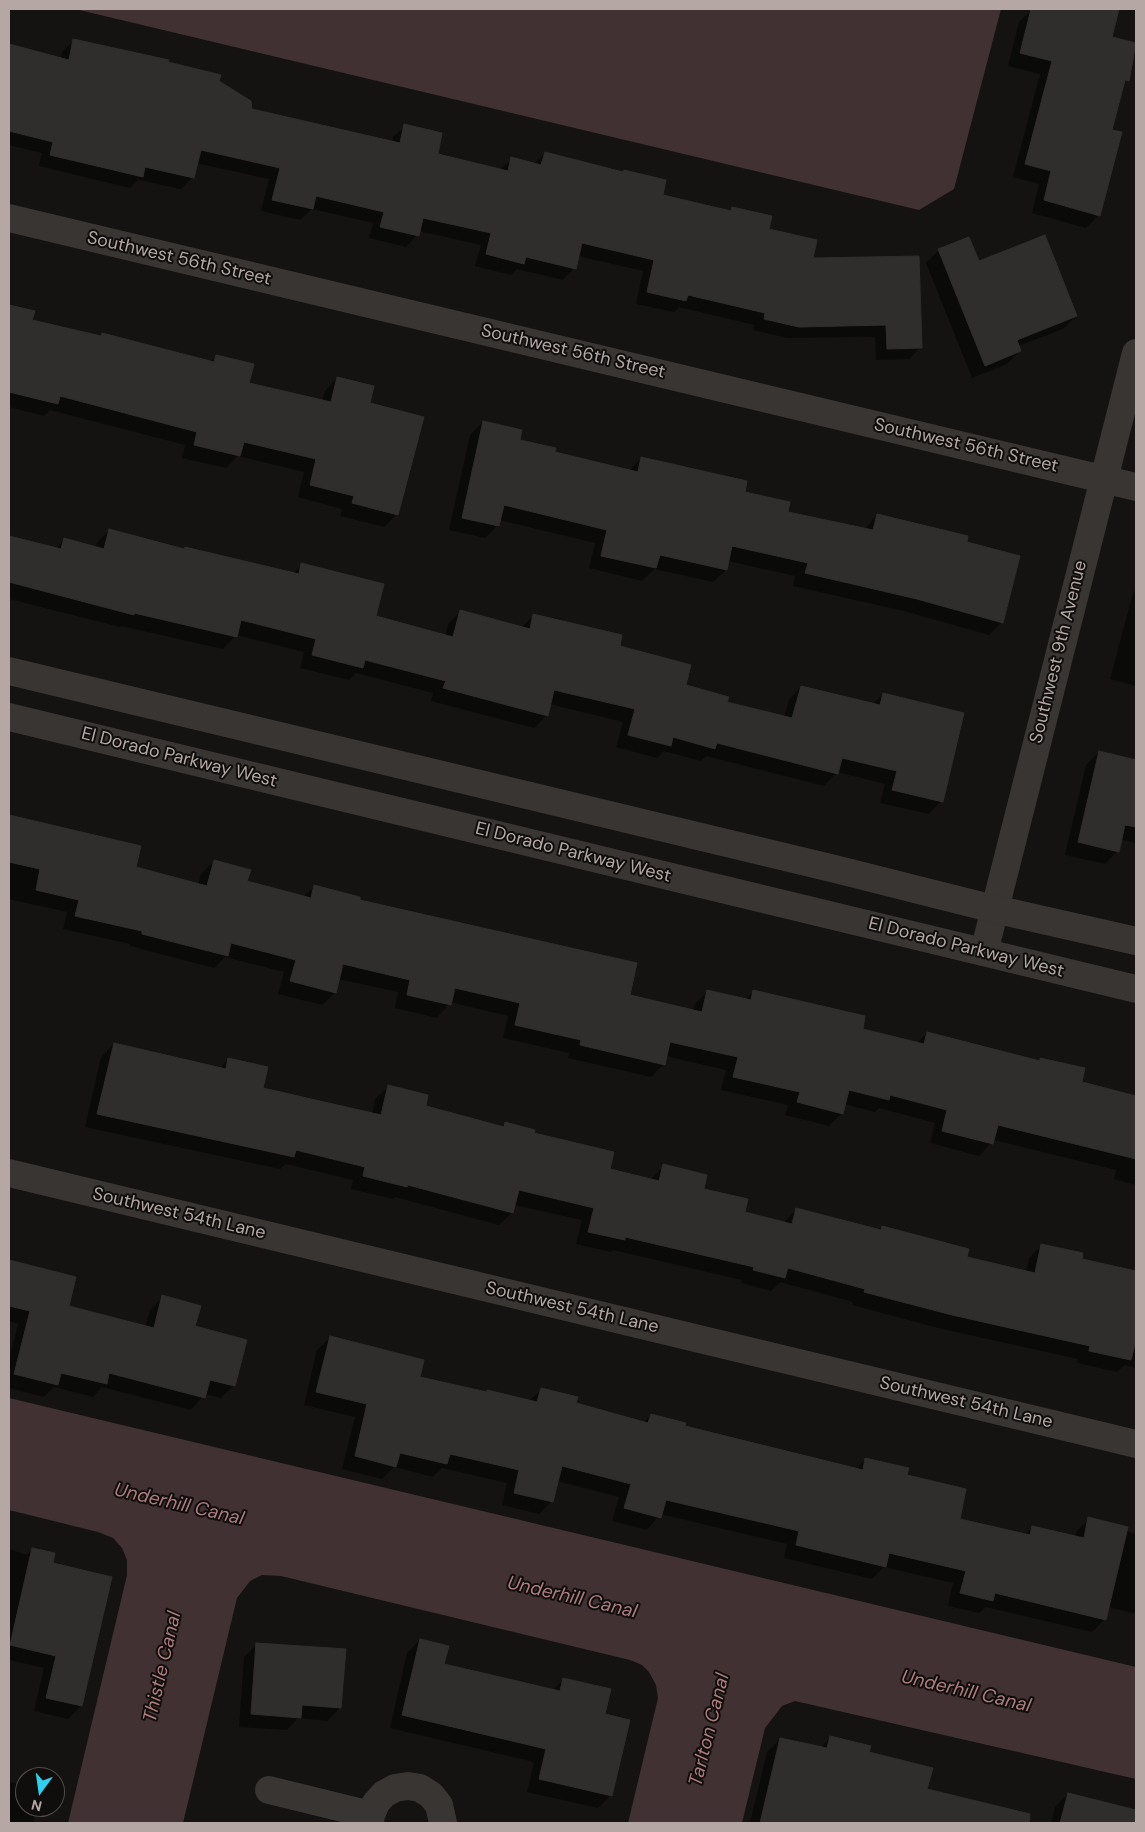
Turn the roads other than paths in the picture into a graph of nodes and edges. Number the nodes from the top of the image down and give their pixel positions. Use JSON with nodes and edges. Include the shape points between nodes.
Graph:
{"nodes":[{"id":1,"x":9,"y":218,"type":"edge"},
{"id":2,"x":1136,"y":353,"type":"edge"},
{"id":3,"x":1103,"y":479,"type":"junction"},
{"id":4,"x":1136,"y":487,"type":"edge"},
{"id":5,"x":9,"y":670,"type":"edge"},
{"id":6,"x":9,"y":717,"type":"edge"},
{"id":7,"x":994,"y":909,"type":"junction"},
{"id":8,"x":1136,"y":942,"type":"edge"},
{"id":9,"x":984,"y":952,"type":"junction"},
{"id":10,"x":1136,"y":989,"type":"edge"},
{"id":11,"x":9,"y":1173,"type":"edge"},
{"id":12,"x":1136,"y":1444,"type":"edge"},
{"id":13,"x":269,"y":1790,"type":"dead end"},
{"id":14,"x":371,"y":1819,"type":"edge"},
{"id":15,"x":443,"y":1823,"type":"edge"}],
"edges":[{"from":1,"to":3,"type":"street","name":"Southwest 56th Street"},
{"from":2,"to":3,"type":"street","name":"Southwest 9th Avenue"},
{"from":3,"to":4,"type":"street","name":"Southwest 56th Street"},
{"from":3,"to":7,"type":"street","name":"Southwest 9th Avenue"},
{"from":5,"to":7,"type":"street"},
{"from":6,"to":9,"type":"street","name":"El Dorado Parkway West"},
{"from":7,"to":8,"type":"street"},
{"from":7,"to":9,"type":"street","name":"Southwest 9th Avenue"},
{"from":9,"to":10,"type":"street","name":"El Dorado Parkway West"},
{"from":11,"to":12,"type":"street","name":"Southwest 54th Lane"},
{"from":13,"to":14,"type":"street"},
{"from":14,"to":15,"type":"street","via":[[376,1803],[384,1794],[408,1786],[420,1788],[431,1795],[439,1805]]}]}
